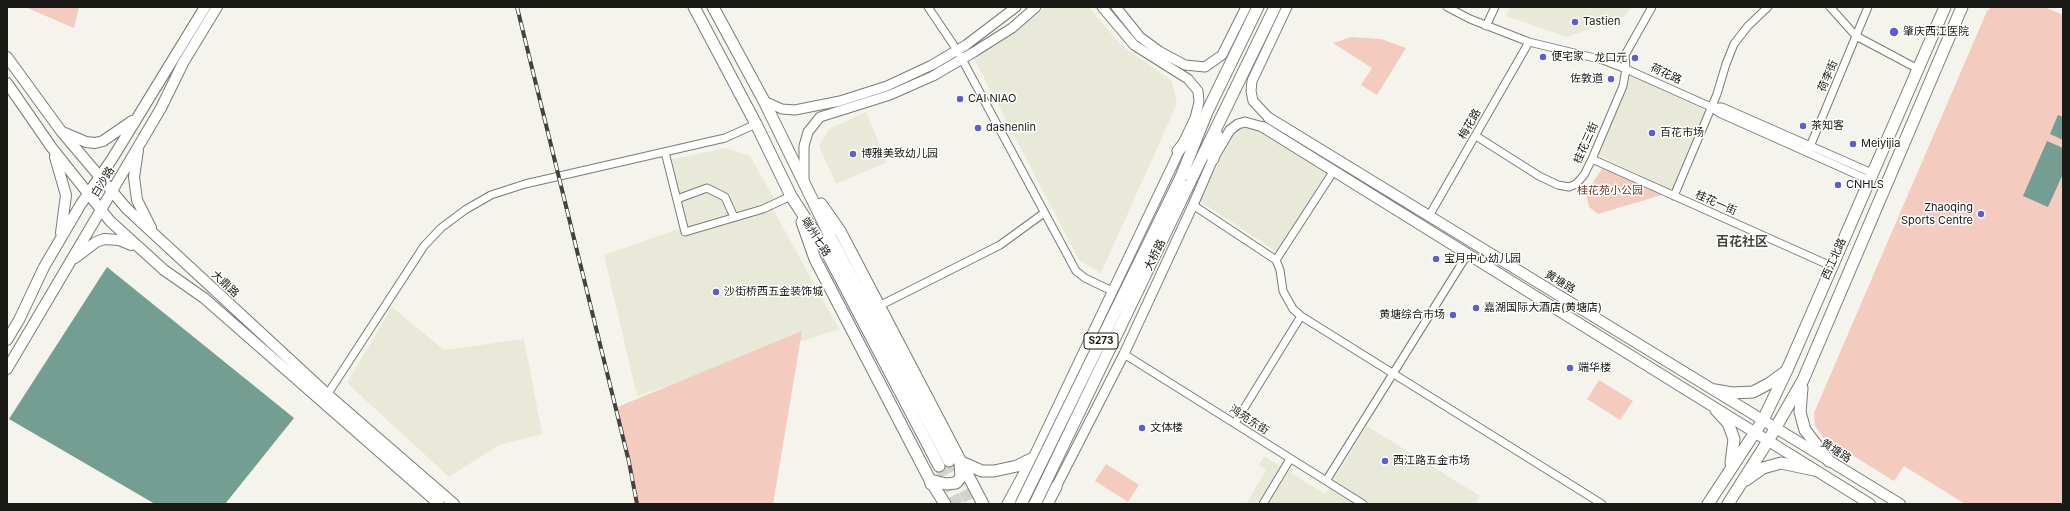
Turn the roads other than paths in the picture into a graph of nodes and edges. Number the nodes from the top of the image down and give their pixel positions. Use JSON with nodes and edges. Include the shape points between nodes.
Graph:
{"nodes":[{"id":1,"x":205,"y":7,"type":"edge"},
{"id":2,"x":217,"y":7,"type":"edge"},
{"id":3,"x":694,"y":7,"type":"edge"},
{"id":4,"x":713,"y":7,"type":"edge"},
{"id":5,"x":928,"y":7,"type":"edge"},
{"id":6,"x":1016,"y":7,"type":"edge"},
{"id":7,"x":1036,"y":7,"type":"edge"},
{"id":8,"x":1102,"y":7,"type":"edge"},
{"id":9,"x":1116,"y":7,"type":"edge"},
{"id":10,"x":1247,"y":7,"type":"edge"},
{"id":11,"x":1258,"y":7,"type":"edge"},
{"id":12,"x":1275,"y":7,"type":"edge"},
{"id":13,"x":1287,"y":7,"type":"edge"},
{"id":14,"x":1447,"y":7,"type":"edge"},
{"id":15,"x":1495,"y":7,"type":"edge"},
{"id":16,"x":1652,"y":7,"type":"edge"},
{"id":17,"x":1768,"y":7,"type":"edge"},
{"id":18,"x":1830,"y":7,"type":"edge"},
{"id":19,"x":1868,"y":7,"type":"edge"},
{"id":20,"x":1945,"y":7,"type":"edge"},
{"id":21,"x":1962,"y":7,"type":"edge"},
{"id":22,"x":1486,"y":26,"type":"junction"},
{"id":23,"x":1856,"y":36,"type":"junction"},
{"id":24,"x":1529,"y":42,"type":"junction"},
{"id":25,"x":1256,"y":46,"type":"junction"},
{"id":26,"x":957,"y":50,"type":"junction"},
{"id":27,"x":1235,"y":55,"type":"junction"},
{"id":28,"x":7,"y":57,"type":"edge"},
{"id":29,"x":962,"y":59,"type":"junction"},
{"id":30,"x":1257,"y":69,"type":"junction"},
{"id":31,"x":1626,"y":69,"type":"junction"},
{"id":32,"x":1918,"y":69,"type":"junction"},
{"id":33,"x":7,"y":83,"type":"edge"},
{"id":34,"x":764,"y":101,"type":"junction"},
{"id":35,"x":1711,"y":107,"type":"junction"},
{"id":36,"x":1208,"y":112,"type":"junction"},
{"id":37,"x":137,"y":117,"type":"junction"},
{"id":38,"x":1221,"y":118,"type":"junction"},
{"id":39,"x":1269,"y":118,"type":"joint"},
{"id":40,"x":756,"y":124,"type":"junction"},
{"id":41,"x":1263,"y":128,"type":"joint"},
{"id":42,"x":62,"y":131,"type":"junction"},
{"id":43,"x":1476,"y":136,"type":"junction"},
{"id":44,"x":138,"y":145,"type":"junction"},
{"id":45,"x":52,"y":148,"type":"junction"},
{"id":46,"x":1809,"y":149,"type":"junction"},
{"id":47,"x":1178,"y":151,"type":"junction"},
{"id":48,"x":665,"y":152,"type":"junction"},
{"id":49,"x":1213,"y":159,"type":"junction"},
{"id":50,"x":1592,"y":159,"type":"junction"},
{"id":51,"x":1333,"y":172,"type":"junction"},
{"id":52,"x":1870,"y":176,"type":"junction"},
{"id":53,"x":100,"y":177,"type":"junction"},
{"id":54,"x":804,"y":181,"type":"junction"},
{"id":55,"x":112,"y":191,"type":"junction"},
{"id":56,"x":87,"y":194,"type":"junction"},
{"id":57,"x":791,"y":196,"type":"junction"},
{"id":58,"x":1674,"y":196,"type":"junction"},
{"id":59,"x":676,"y":199,"type":"junction"},
{"id":60,"x":1193,"y":205,"type":"junction"},
{"id":61,"x":797,"y":206,"type":"junction"},
{"id":62,"x":100,"y":210,"type":"junction"},
{"id":63,"x":1044,"y":213,"type":"junction"},
{"id":64,"x":1429,"y":216,"type":"junction"},
{"id":65,"x":734,"y":217,"type":"junction"},
{"id":66,"x":153,"y":234,"type":"junction"},
{"id":67,"x":61,"y":239,"type":"junction"},
{"id":68,"x":142,"y":251,"type":"junction"},
{"id":69,"x":1467,"y":255,"type":"junction"},
{"id":70,"x":1276,"y":260,"type":"junction"},
{"id":71,"x":72,"y":261,"type":"junction"},
{"id":72,"x":1830,"y":266,"type":"junction"},
{"id":73,"x":1112,"y":291,"type":"junction"},
{"id":74,"x":879,"y":306,"type":"junction"},
{"id":75,"x":1301,"y":316,"type":"junction"},
{"id":76,"x":7,"y":340,"type":"edge"},
{"id":77,"x":1796,"y":346,"type":"junction"},
{"id":78,"x":1815,"y":351,"type":"junction"},
{"id":79,"x":1124,"y":354,"type":"junction"},
{"id":80,"x":7,"y":369,"type":"edge"},
{"id":81,"x":1787,"y":370,"type":"junction"},
{"id":82,"x":1392,"y":374,"type":"junction"},
{"id":83,"x":1803,"y":380,"type":"junction"},
{"id":84,"x":1715,"y":390,"type":"junction"},
{"id":85,"x":327,"y":394,"type":"junction"},
{"id":86,"x":321,"y":403,"type":"junction"},
{"id":87,"x":1716,"y":410,"type":"junction"},
{"id":88,"x":1763,"y":420,"type":"junction"},
{"id":89,"x":1235,"y":423,"type":"junction"},
{"id":90,"x":1776,"y":428,"type":"junction"},
{"id":91,"x":1754,"y":433,"type":"junction"},
{"id":92,"x":1768,"y":442,"type":"junction"},
{"id":93,"x":1035,"y":454,"type":"junction"},
{"id":94,"x":1290,"y":459,"type":"junction"},
{"id":95,"x":1829,"y":461,"type":"junction"},
{"id":96,"x":949,"y":462,"type":"junction"},
{"id":97,"x":1065,"y":469,"type":"junction"},
{"id":98,"x":1814,"y":470,"type":"junction"},
{"id":99,"x":1728,"y":472,"type":"junction"},
{"id":100,"x":930,"y":480,"type":"junction"},
{"id":101,"x":1326,"y":481,"type":"junction"},
{"id":102,"x":1740,"y":484,"type":"junction"},
{"id":103,"x":1056,"y":487,"type":"junction"},
{"id":104,"x":1352,"y":497,"type":"junction"},
{"id":105,"x":1712,"y":502,"type":"edge"},
{"id":106,"x":1864,"y":502,"type":"edge"},
{"id":107,"x":438,"y":504,"type":"edge"},
{"id":108,"x":454,"y":504,"type":"edge"},
{"id":109,"x":936,"y":504,"type":"edge"},
{"id":110,"x":945,"y":504,"type":"edge"},
{"id":111,"x":983,"y":504,"type":"edge"},
{"id":112,"x":1008,"y":504,"type":"edge"},
{"id":113,"x":1021,"y":504,"type":"edge"},
{"id":114,"x":1035,"y":504,"type":"edge"},
{"id":115,"x":1047,"y":504,"type":"edge"},
{"id":116,"x":1052,"y":504,"type":"edge"},
{"id":117,"x":1263,"y":504,"type":"edge"},
{"id":118,"x":1348,"y":504,"type":"edge"},
{"id":119,"x":1363,"y":504,"type":"edge"},
{"id":120,"x":1602,"y":504,"type":"edge"},
{"id":121,"x":1728,"y":504,"type":"edge"},
{"id":122,"x":1900,"y":504,"type":"edge"}],
"edges":[{"from":1,"to":37,"type":"main road","name":"白沙路"},
{"from":2,"to":44,"type":"main road","name":"白沙路"},
{"from":3,"to":40,"type":"main road","name":"端州七路"},
{"from":4,"to":34,"type":"main road","name":"端州七路"},
{"from":5,"to":26,"type":"street"},
{"from":6,"to":26,"type":"street"},
{"from":7,"to":29,"type":"street","via":[[1012,28]]},
{"from":8,"to":47,"type":"street","via":[[1134,45],[1188,79],[1198,91],[1199,102],[1195,118]]},
{"from":9,"to":10,"type":"street","via":[[1140,37],[1159,51],[1185,66],[1204,67],[1222,55]]},
{"from":10,"to":27,"type":"street"},
{"from":11,"to":27,"type":"main road","name":"大桥路","number":"S273"},
{"from":12,"to":25,"type":"main road","name":"大桥路","number":"S273"},
{"from":13,"to":30,"type":"street"},
{"from":14,"to":22,"type":"street","name":"荷花路"},
{"from":15,"to":22,"type":"street"},
{"from":16,"to":31,"type":"street","name":"桂花三街","via":[[1625,55]]},
{"from":17,"to":35,"type":"street","via":[[1734,44]]},
{"from":18,"to":23,"type":"street"},
{"from":19,"to":23,"type":"street","name":"荷李街"},
{"from":20,"to":32,"type":"main road","name":"西江北路"},
{"from":21,"to":78,"type":"main road","name":"西江北路"},
{"from":22,"to":24,"type":"street","name":"荷花路"},
{"from":23,"to":32,"type":"street"},
{"from":23,"to":46,"type":"street","name":"荷李街"},
{"from":24,"to":31,"type":"street","name":"荷花路","via":[[1603,60]]},
{"from":24,"to":43,"type":"street","name":"梅花路"},
{"from":25,"to":30,"type":"street"},
{"from":25,"to":38,"type":"main road","name":"大桥路","number":"S273"},
{"from":26,"to":29,"type":"street"},
{"from":26,"to":34,"type":"street","via":[[887,86],[840,102],[795,110],[782,109]]},
{"from":27,"to":36,"type":"main road","name":"大桥路","number":"S273"},
{"from":28,"to":42,"type":"main road","name":"大鼎路"},
{"from":29,"to":54,"type":"street","via":[[933,76],[890,95],[820,117],[808,132],[804,146]]},
{"from":29,"to":63,"type":"street"},
{"from":30,"to":39,"type":"street","via":[[1250,91],[1253,101]]},
{"from":31,"to":35,"type":"street","name":"荷花路"},
{"from":31,"to":50,"type":"street","name":"桂花三街","via":[[1623,86]]},
{"from":32,"to":52,"type":"main road","name":"西江北路"},
{"from":33,"to":45,"type":"main road"},
{"from":34,"to":54,"type":"main road","name":"端州七路"},
{"from":35,"to":46,"type":"street","name":"荷花路","via":[[1719,113]]},
{"from":35,"to":58,"type":"street"},
{"from":36,"to":47,"type":"main road"},
{"from":36,"to":113,"type":"main road","name":"大桥路","number":"S273","bridge":true,"via":[[1181,177]]},
{"from":37,"to":42,"type":"main road","via":[[104,141],[95,143],[86,142]]},
{"from":37,"to":53,"type":"main road","name":"白沙路"},
{"from":38,"to":49,"type":"main road"},
{"from":38,"to":114,"type":"main road","name":"大桥路","number":"S273","bridge":true},
{"from":39,"to":64,"type":"main road","name":"黄塘路"},
{"from":40,"to":48,"type":"street","via":[[724,138]]},
{"from":40,"to":57,"type":"main road","name":"端州七路"},
{"from":41,"to":49,"type":"street","via":[[1245,122],[1238,124],[1230,130]]},
{"from":41,"to":51,"type":"main road"},
{"from":42,"to":53,"type":"main road","name":"大鼎路"},
{"from":43,"to":50,"type":"street","name":"桂花三街","via":[[1539,176],[1569,187],[1576,184],[1584,175]]},
{"from":43,"to":64,"type":"street","name":"梅花路"},
{"from":44,"to":55,"type":"main road","name":"白沙路"},
{"from":44,"to":66,"type":"main road","via":[[134,176],[137,200]]},
{"from":45,"to":56,"type":"main road"},
{"from":45,"to":67,"type":"main road","via":[[66,195]]},
{"from":46,"to":52,"type":"street","name":"荷花路"},
{"from":47,"to":73,"type":"street"},
{"from":48,"to":59,"type":"street"},
{"from":48,"to":85,"type":"street","via":[[525,184],[491,195],[465,210],[441,228],[424,246]]},
{"from":49,"to":60,"type":"street"},
{"from":50,"to":58,"type":"street","name":"桂花一街"},
{"from":51,"to":69,"type":"main road"},
{"from":51,"to":70,"type":"street"},
{"from":52,"to":72,"type":"main road","name":"西江北路"},
{"from":53,"to":55,"type":"main road","name":"大鼎路"},
{"from":53,"to":56,"type":"main road","name":"白沙路"},
{"from":54,"to":74,"type":"main road","via":[[840,231]]},
{"from":54,"to":96,"type":"main road","name":"端州七路","via":[[831,238]]},
{"from":55,"to":62,"type":"main road","name":"白沙路"},
{"from":55,"to":66,"type":"main road","name":"大鼎路"},
{"from":56,"to":62,"type":"main road"},
{"from":56,"to":67,"type":"main road","name":"白沙路"},
{"from":57,"to":61,"type":"main road","name":"端州七路"},
{"from":57,"to":65,"type":"street","via":[[763,209]]},
{"from":58,"to":72,"type":"street","name":"桂花一街"},
{"from":59,"to":65,"type":"street","via":[[708,188],[725,197]]},
{"from":59,"to":65,"type":"street","via":[[685,232]]},
{"from":60,"to":70,"type":"street"},
{"from":60,"to":79,"type":"street"},
{"from":61,"to":96,"type":"main road","name":"端州七路","via":[[824,247]]},
{"from":61,"to":100,"type":"main road","via":[[815,258]]},
{"from":62,"to":68,"type":"main road"},
{"from":62,"to":71,"type":"main road","name":"白沙路"},
{"from":63,"to":73,"type":"street","via":[[1076,271]]},
{"from":63,"to":74,"type":"street","via":[[1000,245]]},
{"from":64,"to":84,"type":"main road","name":"黄塘路"},
{"from":66,"to":85,"type":"main road","name":"大鼎路"},
{"from":67,"to":76,"type":"main road","name":"白沙路"},
{"from":68,"to":71,"type":"main road","via":[[119,240],[104,239],[96,242]]},
{"from":68,"to":86,"type":"main road","via":[[204,298]]},
{"from":69,"to":82,"type":"street"},
{"from":69,"to":87,"type":"main road"},
{"from":70,"to":75,"type":"street","via":[[1284,291],[1293,309]]},
{"from":71,"to":80,"type":"main road","name":"白沙路"},
{"from":72,"to":77,"type":"main road","name":"西江北路"},
{"from":73,"to":93,"type":"street"},
{"from":74,"to":96,"type":"main road"},
{"from":75,"to":82,"type":"street"},
{"from":75,"to":89,"type":"street"},
{"from":77,"to":78,"type":"main road"},
{"from":77,"to":81,"type":"main road","name":"西江北路"},
{"from":78,"to":83,"type":"main road","name":"西江北路"},
{"from":79,"to":89,"type":"street","name":"鸿苑东街"},
{"from":79,"to":97,"type":"street"},
{"from":81,"to":84,"type":"main road","via":[[1770,384],[1753,392],[1732,393]]},
{"from":81,"to":88,"type":"main road","name":"西江北路"},
{"from":82,"to":101,"type":"street"},
{"from":82,"to":120,"type":"street"},
{"from":83,"to":90,"type":"main road","name":"西江北路"},
{"from":83,"to":95,"type":"main road","via":[[1799,401],[1802,420],[1810,439]]},
{"from":84,"to":88,"type":"main road","name":"黄塘路"},
{"from":85,"to":86,"type":"street"},
{"from":85,"to":108,"type":"main road","name":"大鼎路"},
{"from":86,"to":107,"type":"main road"},
{"from":87,"to":91,"type":"main road"},
{"from":87,"to":99,"type":"main road","via":[[1728,423],[1734,439],[1734,455]]},
{"from":88,"to":90,"type":"main road","name":"黄塘路"},
{"from":88,"to":91,"type":"main road","name":"西江北路"},
{"from":89,"to":94,"type":"street","name":"鸿苑东街"},
{"from":90,"to":92,"type":"main road","name":"西江北路"},
{"from":90,"to":95,"type":"main road","name":"黄塘路"},
{"from":91,"to":92,"type":"main road"},
{"from":91,"to":99,"type":"main road","name":"西江北路"},
{"from":92,"to":98,"type":"main road"},
{"from":92,"to":102,"type":"main road","name":"西江北路"},
{"from":93,"to":96,"type":"main road","via":[[1017,466],[994,471],[982,471]]},
{"from":93,"to":97,"type":"street","via":[[1045,468],[1061,472]]},
{"from":93,"to":112,"type":"main road"},
{"from":94,"to":101,"type":"street","name":"鸿苑东街"},
{"from":94,"to":117,"type":"street"},
{"from":95,"to":122,"type":"main road","name":"黄塘路"},
{"from":96,"to":100,"type":"main road","via":[[961,477],[956,482],[946,484]]},
{"from":96,"to":111,"type":"main road"},
{"from":97,"to":103,"type":"street"},
{"from":98,"to":102,"type":"main road","via":[[1791,464],[1777,464],[1763,468]]},
{"from":98,"to":106,"type":"main road"},
{"from":99,"to":105,"type":"main road","name":"西江北路"},
{"from":100,"to":109,"type":"main road"},
{"from":100,"to":110,"type":"main road"},
{"from":101,"to":104,"type":"street","name":"鸿苑东街"},
{"from":102,"to":121,"type":"main road","name":"西江北路"},
{"from":103,"to":115,"type":"main road"},
{"from":103,"to":116,"type":"main road"},
{"from":104,"to":118,"type":"street"},
{"from":104,"to":119,"type":"street","name":"鸿苑东街"}]}
